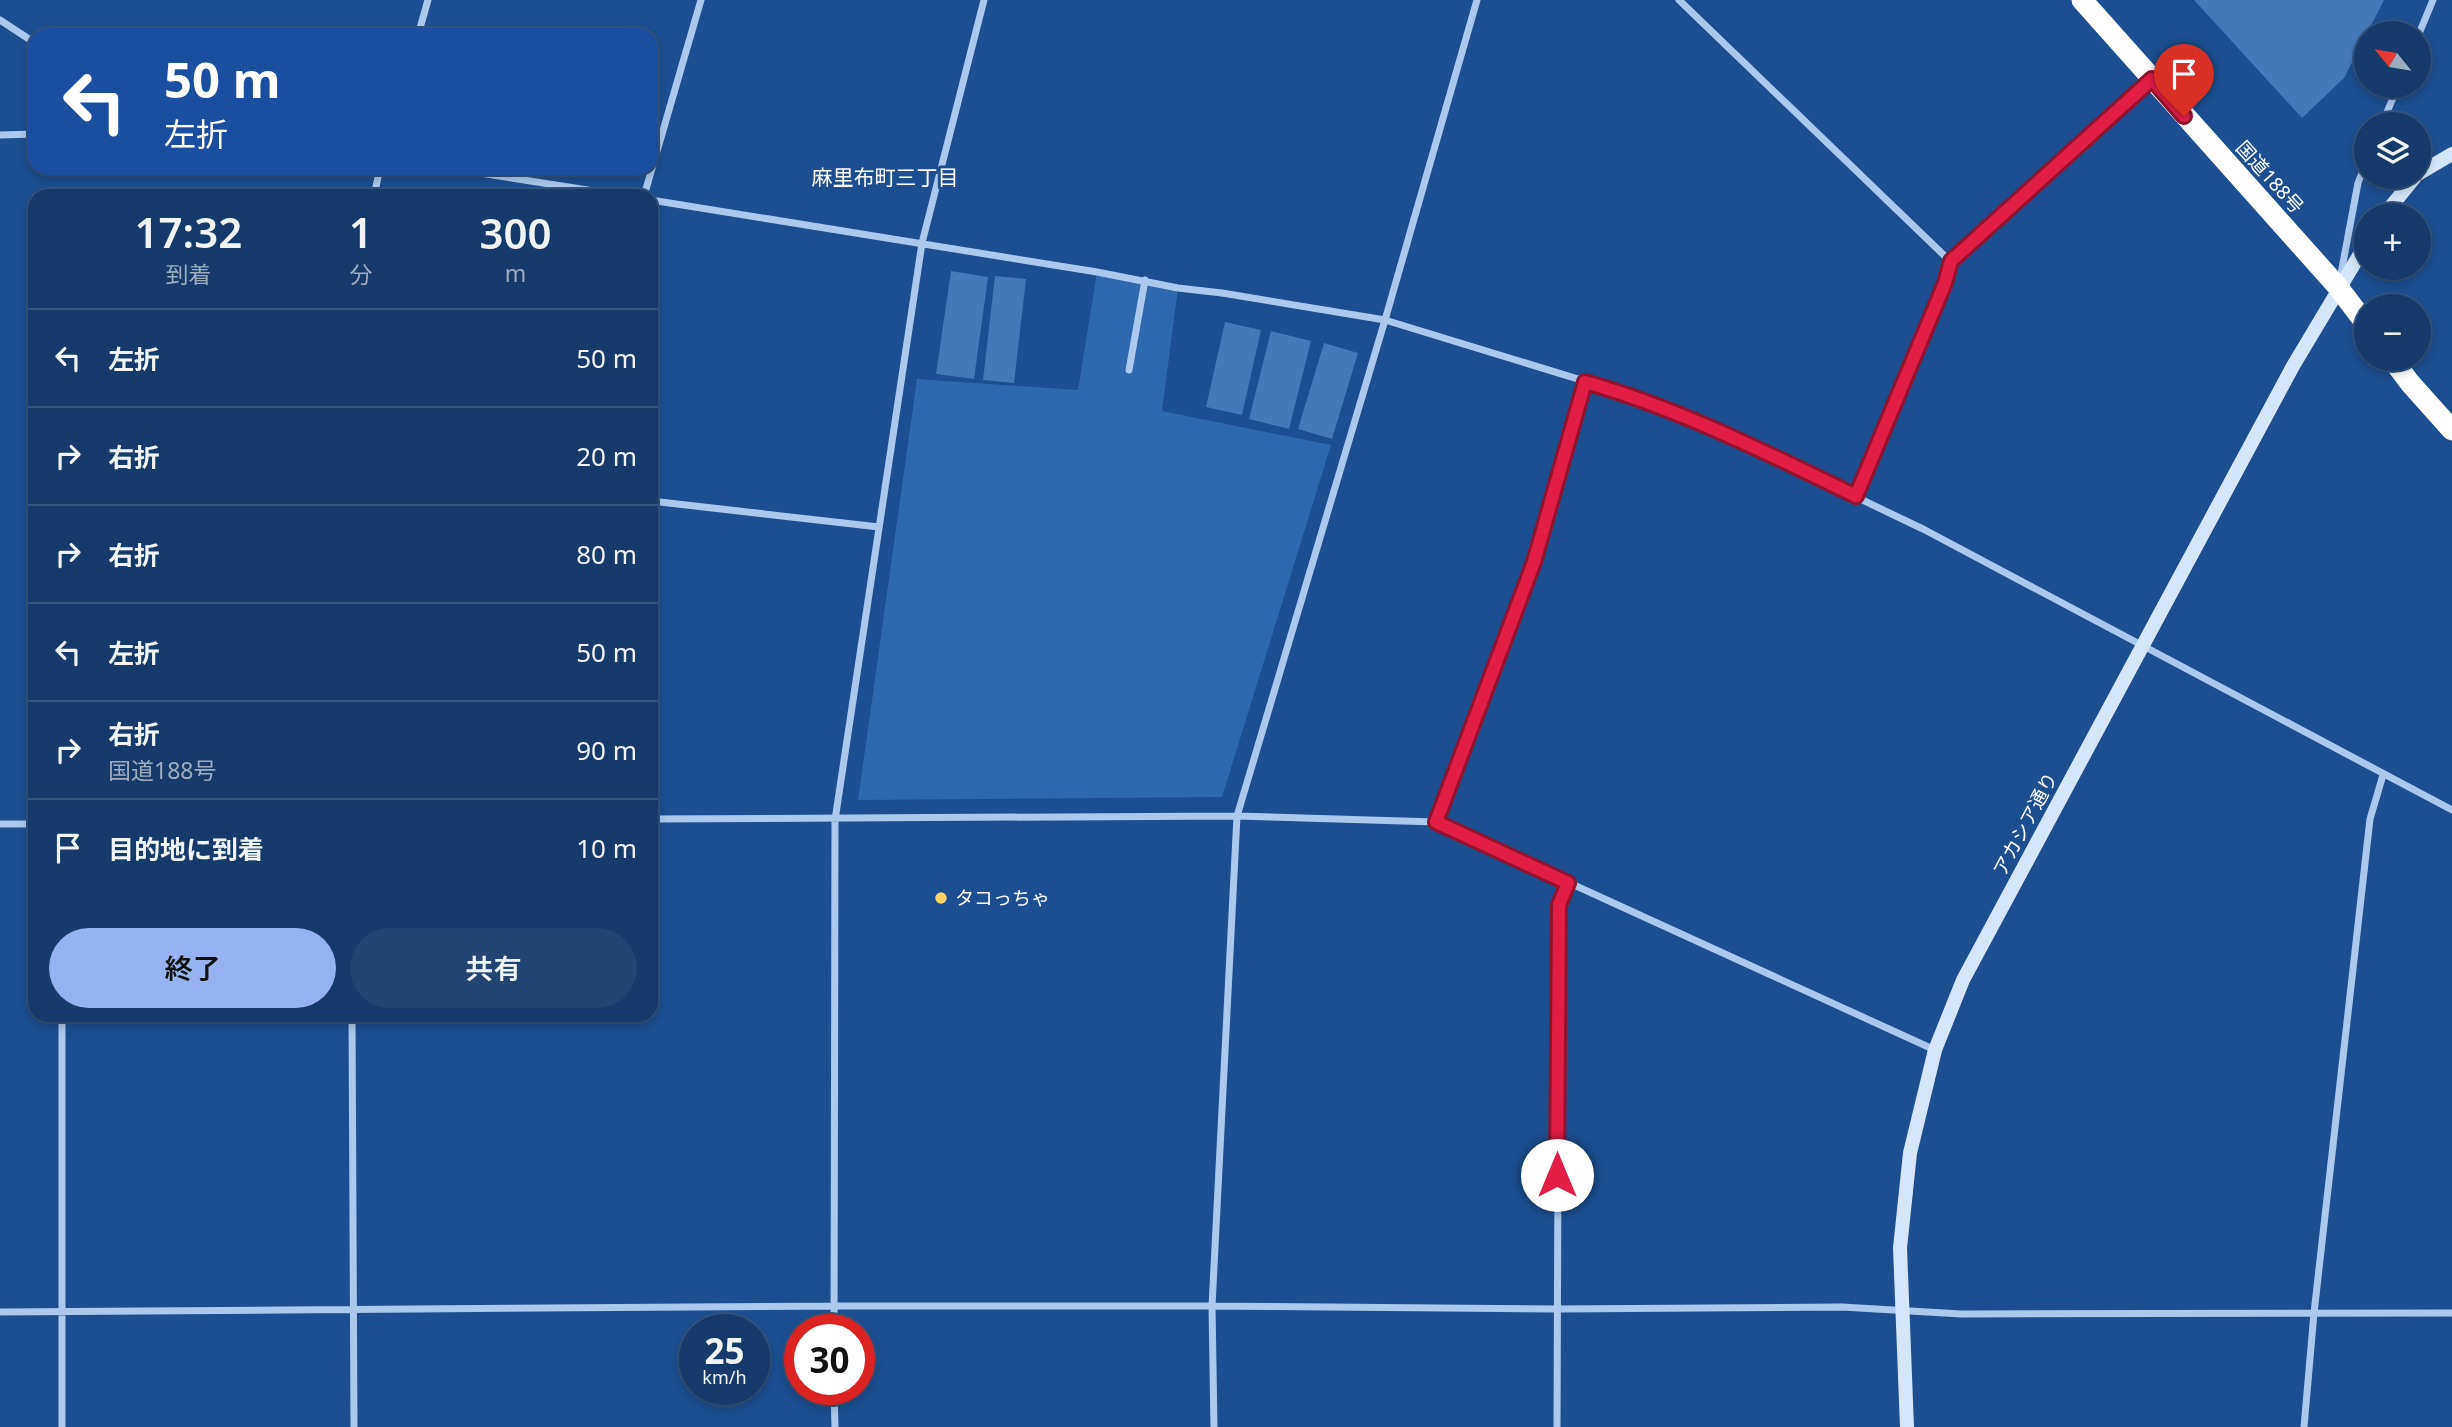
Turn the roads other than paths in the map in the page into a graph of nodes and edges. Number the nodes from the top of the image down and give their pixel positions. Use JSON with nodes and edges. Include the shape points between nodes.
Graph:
{"nodes":[{"id":1,"x":428,"y":0,"type":"edge"},
{"id":2,"x":701,"y":0,"type":"edge"},
{"id":3,"x":984,"y":0,"type":"edge"},
{"id":4,"x":1477,"y":0,"type":"edge"},
{"id":5,"x":1679,"y":0,"type":"edge"},
{"id":6,"x":2082,"y":0,"type":"edge"},
{"id":7,"x":2433,"y":0,"type":"edge"},
{"id":8,"x":0,"y":20,"type":"edge"},
{"id":9,"x":2424,"y":21,"type":"edge"},
{"id":10,"x":420,"y":28,"type":"edge"},
{"id":11,"x":28,"y":38,"type":"edge"},
{"id":12,"x":2152,"y":79,"type":"junction"},
{"id":13,"x":28,"y":134,"type":"edge"},
{"id":14,"x":0,"y":135,"type":"edge"},
{"id":15,"x":658,"y":148,"type":"edge"},
{"id":16,"x":2452,"y":153,"type":"edge"},
{"id":17,"x":2431,"y":166,"type":"edge"},
{"id":18,"x":493,"y":175,"type":"edge"},
{"id":19,"x":582,"y":189,"type":"edge"},
{"id":20,"x":2357,"y":189,"type":"edge"},
{"id":21,"x":2405,"y":189,"type":"edge"},
{"id":22,"x":658,"y":201,"type":"edge"},
{"id":23,"x":2394,"y":203,"type":"edge"},
{"id":24,"x":922,"y":243,"type":"junction"},
{"id":25,"x":1951,"y":261,"type":"junction"},
{"id":26,"x":2354,"y":262,"type":"edge"},
{"id":27,"x":1145,"y":280,"type":"junction"},
{"id":28,"x":2338,"y":286,"type":"junction"},
{"id":29,"x":2354,"y":308,"type":"edge"},
{"id":30,"x":1385,"y":320,"type":"junction"},
{"id":31,"x":1129,"y":370,"type":"dead end"},
{"id":32,"x":2401,"y":371,"type":"edge"},
{"id":33,"x":1585,"y":382,"type":"junction"},
{"id":34,"x":2452,"y":430,"type":"edge"},
{"id":35,"x":1856,"y":496,"type":"junction"},
{"id":36,"x":658,"y":502,"type":"edge"},
{"id":37,"x":879,"y":527,"type":"junction"},
{"id":38,"x":2142,"y":647,"type":"junction"},
{"id":39,"x":2383,"y":775,"type":"junction"},
{"id":40,"x":2452,"y":810,"type":"edge"},
{"id":41,"x":1237,"y":816,"type":"junction"},
{"id":42,"x":658,"y":820,"type":"edge"},
{"id":43,"x":835,"y":820,"type":"junction"},
{"id":44,"x":1436,"y":822,"type":"junction"},
{"id":45,"x":0,"y":824,"type":"edge"},
{"id":46,"x":28,"y":824,"type":"edge"},
{"id":47,"x":1568,"y":883,"type":"junction"},
{"id":48,"x":62,"y":1022,"type":"edge"},
{"id":49,"x":352,"y":1022,"type":"edge"},
{"id":50,"x":1935,"y":1050,"type":"junction"},
{"id":51,"x":833,"y":1306,"type":"junction"},
{"id":52,"x":1212,"y":1306,"type":"junction"},
{"id":53,"x":355,"y":1309,"type":"junction"},
{"id":54,"x":1556,"y":1310,"type":"junction"},
{"id":55,"x":1901,"y":1310,"type":"junction"},
{"id":56,"x":61,"y":1311,"type":"junction"},
{"id":57,"x":0,"y":1312,"type":"edge"},
{"id":58,"x":2314,"y":1313,"type":"junction"},
{"id":59,"x":2452,"y":1313,"type":"edge"},
{"id":60,"x":833,"y":1314,"type":"edge"},
{"id":61,"x":834,"y":1405,"type":"edge"},
{"id":62,"x":62,"y":1427,"type":"edge"},
{"id":63,"x":354,"y":1427,"type":"edge"},
{"id":64,"x":835,"y":1427,"type":"edge"},
{"id":65,"x":1214,"y":1427,"type":"edge"},
{"id":66,"x":1557,"y":1427,"type":"edge"},
{"id":67,"x":1906,"y":1427,"type":"edge"},
{"id":68,"x":2304,"y":1427,"type":"edge"}],
"edges":[{"from":1,"to":10,"type":"street"},
{"from":2,"to":15,"type":"street"},
{"from":3,"to":24,"type":"street"},
{"from":4,"to":30,"type":"street"},
{"from":5,"to":25,"type":"street"},
{"from":6,"to":12,"type":"highway","name":"国道188号"},
{"from":7,"to":9,"type":"street"},
{"from":8,"to":11,"type":"street"},
{"from":12,"to":25,"type":"street"},
{"from":12,"to":28,"type":"highway","name":"国道188号"},
{"from":13,"to":14,"type":"street"},
{"from":16,"to":17,"type":"street"},
{"from":18,"to":19,"type":"street"},
{"from":20,"to":28,"type":"street"},
{"from":21,"to":23,"type":"street"},
{"from":22,"to":24,"type":"street"},
{"from":24,"to":27,"type":"street"},
{"from":24,"to":37,"type":"street"},
{"from":25,"to":35,"type":"street"},
{"from":26,"to":28,"type":"street","name":"アカシア通り"},
{"from":27,"to":30,"type":"street"},
{"from":27,"to":31,"type":"street"},
{"from":28,"to":29,"type":"highway","name":"国道188号"},
{"from":28,"to":38,"type":"street","name":"アカシア通り"},
{"from":30,"to":33,"type":"street"},
{"from":30,"to":41,"type":"street"},
{"from":32,"to":34,"type":"highway"},
{"from":33,"to":35,"type":"street","via":[[1704,424]]},
{"from":33,"to":44,"type":"street","via":[[1534,562]]},
{"from":35,"to":38,"type":"street"},
{"from":36,"to":37,"type":"street"},
{"from":37,"to":43,"type":"street"},
{"from":38,"to":39,"type":"street"},
{"from":38,"to":50,"type":"street","name":"アカシア通り","via":[[1963,981]]},
{"from":39,"to":40,"type":"street"},
{"from":39,"to":58,"type":"street","via":[[2370,819]]},
{"from":41,"to":43,"type":"street"},
{"from":41,"to":44,"type":"street"},
{"from":41,"to":52,"type":"street"},
{"from":42,"to":43,"type":"street"},
{"from":43,"to":51,"type":"street"},
{"from":44,"to":47,"type":"street"},
{"from":45,"to":46,"type":"street"},
{"from":47,"to":50,"type":"street"},
{"from":47,"to":54,"type":"street","via":[[1559,905]]},
{"from":48,"to":56,"type":"street"},
{"from":49,"to":53,"type":"street"},
{"from":50,"to":55,"type":"street","name":"アカシア通り","via":[[1910,1153],[1900,1248]]},
{"from":51,"to":52,"type":"street"},
{"from":51,"to":53,"type":"street"},
{"from":51,"to":60,"type":"street"},
{"from":52,"to":54,"type":"street"},
{"from":52,"to":65,"type":"street"},
{"from":53,"to":56,"type":"street"},
{"from":53,"to":63,"type":"street"},
{"from":54,"to":55,"type":"street"},
{"from":54,"to":66,"type":"street"},
{"from":55,"to":58,"type":"street","via":[[1961,1314]]},
{"from":55,"to":67,"type":"street","name":"アカシア通り"},
{"from":56,"to":57,"type":"street"},
{"from":56,"to":62,"type":"street"},
{"from":58,"to":59,"type":"street"},
{"from":58,"to":68,"type":"street"},
{"from":61,"to":64,"type":"street"}]}
